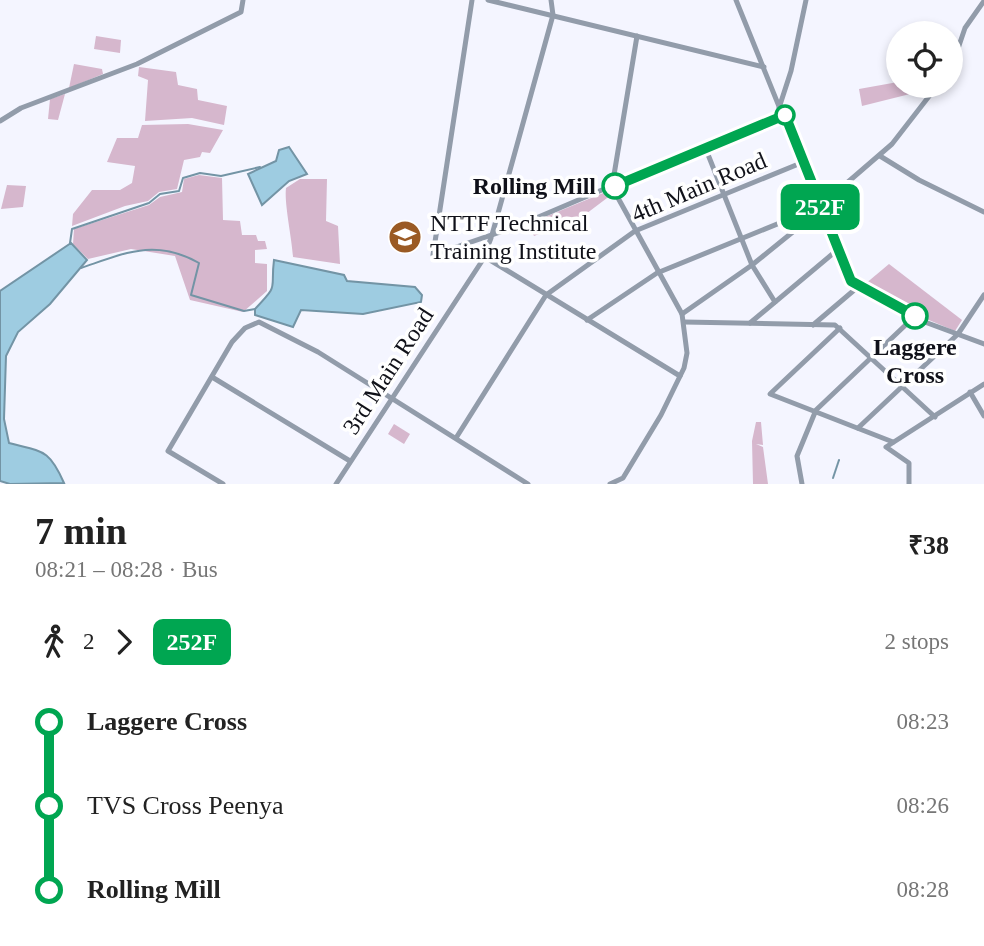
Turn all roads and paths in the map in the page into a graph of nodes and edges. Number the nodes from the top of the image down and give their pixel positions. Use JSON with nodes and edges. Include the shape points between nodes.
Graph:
{"nodes":[{"id":1,"x":243,"y":0,"type":"edge"},
{"id":2,"x":472,"y":0,"type":"edge"},
{"id":3,"x":488,"y":0,"type":"edge"},
{"id":4,"x":551,"y":0,"type":"edge"},
{"id":5,"x":737,"y":0,"type":"edge"},
{"id":6,"x":806,"y":0,"type":"edge"},
{"id":7,"x":984,"y":1,"type":"edge"},
{"id":8,"x":984,"y":9,"type":"edge"},
{"id":9,"x":553,"y":15,"type":"junction"},
{"id":10,"x":963,"y":34,"type":"edge"},
{"id":11,"x":637,"y":36,"type":"junction"},
{"id":12,"x":963,"y":43,"type":"edge"},
{"id":13,"x":762,"y":65,"type":"junction"},
{"id":14,"x":929,"y":98,"type":"edge"},
{"id":15,"x":781,"y":112,"type":"junction"},
{"id":16,"x":0,"y":121,"type":"edge"},
{"id":17,"x":705,"y":147,"type":"junction"},
{"id":18,"x":881,"y":156,"type":"junction"},
{"id":19,"x":801,"y":163,"type":"junction"},
{"id":20,"x":612,"y":186,"type":"junction"},
{"id":21,"x":724,"y":195,"type":"junction"},
{"id":22,"x":819,"y":209,"type":"junction"},
{"id":23,"x":984,"y":212,"type":"edge"},
{"id":24,"x":635,"y":231,"type":"junction"},
{"id":25,"x":493,"y":235,"type":"junction"},
{"id":26,"x":741,"y":239,"type":"junction"},
{"id":27,"x":836,"y":251,"type":"junction"},
{"id":28,"x":485,"y":257,"type":"junction"},
{"id":29,"x":752,"y":265,"type":"junction"},
{"id":30,"x":657,"y":273,"type":"junction"},
{"id":31,"x":470,"y":278,"type":"junction"},
{"id":32,"x":858,"y":286,"type":"junction"},
{"id":33,"x":546,"y":295,"type":"junction"},
{"id":34,"x":984,"y":295,"type":"edge"},
{"id":35,"x":775,"y":302,"type":"junction"},
{"id":36,"x":682,"y":314,"type":"junction"},
{"id":37,"x":915,"y":317,"type":"junction"},
{"id":38,"x":587,"y":320,"type":"junction"},
{"id":39,"x":684,"y":322,"type":"junction"},
{"id":40,"x":750,"y":324,"type":"junction"},
{"id":41,"x":813,"y":325,"type":"junction"},
{"id":42,"x":840,"y":328,"type":"junction"},
{"id":43,"x":959,"y":334,"type":"junction"},
{"id":44,"x":984,"y":343,"type":"edge"},
{"id":45,"x":873,"y":357,"type":"junction"},
{"id":46,"x":680,"y":376,"type":"junction"},
{"id":47,"x":212,"y":377,"type":"junction"},
{"id":48,"x":984,"y":384,"type":"edge"},
{"id":49,"x":901,"y":387,"type":"junction"},
{"id":50,"x":970,"y":392,"type":"junction"},
{"id":51,"x":391,"y":398,"type":"junction"},
{"id":52,"x":815,"y":412,"type":"junction"},
{"id":53,"x":984,"y":416,"type":"edge"},
{"id":54,"x":935,"y":417,"type":"junction"},
{"id":55,"x":858,"y":428,"type":"junction"},
{"id":56,"x":456,"y":438,"type":"junction"},
{"id":57,"x":892,"y":442,"type":"junction"},
{"id":58,"x":349,"y":461,"type":"junction"},
{"id":59,"x":211,"y":477,"type":"junction"},
{"id":60,"x":206,"y":484,"type":"edge"},
{"id":61,"x":223,"y":484,"type":"edge"},
{"id":62,"x":335,"y":484,"type":"edge"},
{"id":63,"x":528,"y":484,"type":"edge"},
{"id":64,"x":610,"y":484,"type":"edge"},
{"id":65,"x":802,"y":484,"type":"edge"},
{"id":66,"x":909,"y":484,"type":"edge"}],
"edges":[{"from":1,"to":16,"type":"street","via":[[241,12],[138,64],[22,108]]},
{"from":2,"to":25,"type":"street","via":[[433,255]]},
{"from":3,"to":9,"type":"street"},
{"from":4,"to":9,"type":"street"},
{"from":5,"to":13,"type":"street"},
{"from":6,"to":15,"type":"street"},
{"from":7,"to":10,"type":"street"},
{"from":8,"to":12,"type":"street"},
{"from":9,"to":11,"type":"street"},
{"from":9,"to":25,"type":"street"},
{"from":11,"to":13,"type":"street"},
{"from":11,"to":20,"type":"street"},
{"from":13,"to":15,"type":"street"},
{"from":14,"to":18,"type":"street"},
{"from":15,"to":17,"type":"street","via":[[749,131]]},
{"from":15,"to":19,"type":"street"},
{"from":15,"to":22,"type":"street"},
{"from":17,"to":20,"type":"street"},
{"from":17,"to":21,"type":"street"},
{"from":18,"to":22,"type":"street"},
{"from":18,"to":23,"type":"street"},
{"from":19,"to":21,"type":"street","name":"4th Main Road"},
{"from":19,"to":22,"type":"street"},
{"from":20,"to":24,"type":"street"},
{"from":20,"to":25,"type":"street"},
{"from":21,"to":24,"type":"street","name":"4th Main Road"},
{"from":21,"to":26,"type":"street"},
{"from":22,"to":26,"type":"street"},
{"from":22,"to":27,"type":"street"},
{"from":22,"to":29,"type":"street"},
{"from":22,"to":32,"type":"street","via":[[845,271]]},
{"from":24,"to":30,"type":"street"},
{"from":24,"to":33,"type":"street","name":"4th Main Road"},
{"from":25,"to":28,"type":"street","name":"3rd Main Road"},
{"from":25,"to":31,"type":"street","name":"3rd Main Road"},
{"from":26,"to":29,"type":"street"},
{"from":26,"to":30,"type":"street"},
{"from":27,"to":32,"type":"street","via":[[850,282]]},
{"from":27,"to":35,"type":"street"},
{"from":28,"to":31,"type":"street","name":"3rd Main Road"},
{"from":28,"to":33,"type":"street"},
{"from":29,"to":35,"type":"street"},
{"from":29,"to":36,"type":"street"},
{"from":30,"to":36,"type":"street"},
{"from":30,"to":38,"type":"street"},
{"from":31,"to":51,"type":"street","name":"3rd Main Road"},
{"from":32,"to":37,"type":"street"},
{"from":32,"to":41,"type":"street"},
{"from":33,"to":38,"type":"street"},
{"from":33,"to":56,"type":"street","name":"4th Main Road"},
{"from":34,"to":43,"type":"street"},
{"from":35,"to":40,"type":"street"},
{"from":36,"to":39,"type":"street"},
{"from":37,"to":43,"type":"street"},
{"from":37,"to":45,"type":"street"},
{"from":38,"to":46,"type":"street"},
{"from":39,"to":40,"type":"street"},
{"from":39,"to":46,"type":"street","via":[[687,353]]},
{"from":40,"to":41,"type":"street"},
{"from":41,"to":42,"type":"street"},
{"from":42,"to":45,"type":"street"},
{"from":42,"to":52,"type":"street","via":[[770,394]]},
{"from":43,"to":44,"type":"street"},
{"from":43,"to":49,"type":"street"},
{"from":45,"to":49,"type":"street"},
{"from":45,"to":52,"type":"street"},
{"from":46,"to":64,"type":"street","via":[[623,478]]},
{"from":47,"to":51,"type":"street","via":[[238,335],[259,322]]},
{"from":47,"to":58,"type":"street"},
{"from":47,"to":59,"type":"street","via":[[168,451]]},
{"from":48,"to":50,"type":"street"},
{"from":49,"to":54,"type":"street"},
{"from":49,"to":55,"type":"street"},
{"from":50,"to":53,"type":"street"},
{"from":50,"to":54,"type":"street"},
{"from":51,"to":56,"type":"street"},
{"from":51,"to":58,"type":"street","name":"3rd Main Road"},
{"from":52,"to":55,"type":"street"},
{"from":52,"to":65,"type":"street","via":[[797,456]]},
{"from":54,"to":57,"type":"street"},
{"from":55,"to":57,"type":"street"},
{"from":56,"to":63,"type":"street"},
{"from":57,"to":66,"type":"street","via":[[886,447],[909,463]]},
{"from":58,"to":62,"type":"street","name":"3rd Main Road"},
{"from":59,"to":60,"type":"street"},
{"from":59,"to":61,"type":"street"}]}
